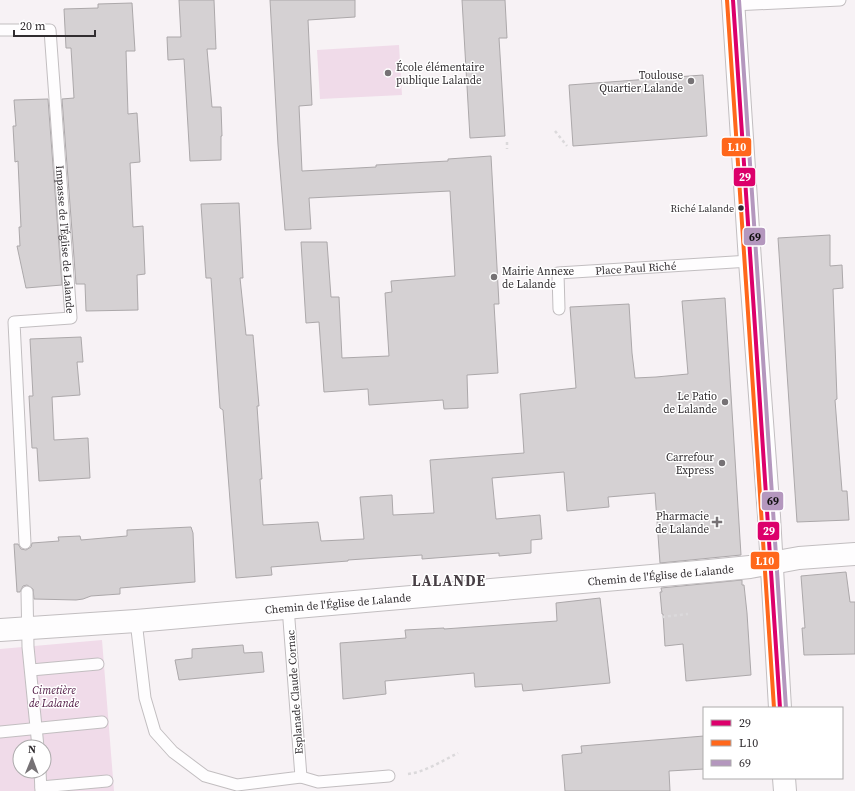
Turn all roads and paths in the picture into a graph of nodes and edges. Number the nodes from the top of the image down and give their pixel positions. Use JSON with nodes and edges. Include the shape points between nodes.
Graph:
{"nodes":[{"id":1,"x":840,"y":0,"type":"edge"},
{"id":2,"x":733,"y":2,"type":"edge"},
{"id":3,"x":0,"y":30,"type":"edge"},
{"id":4,"x":554,"y":131,"type":"dead end"},
{"id":5,"x":507,"y":142,"type":"dead end"},
{"id":6,"x":567,"y":146,"type":"dead end"},
{"id":7,"x":507,"y":150,"type":"dead end"},
{"id":8,"x":750,"y":261,"type":"junction"},
{"id":9,"x":559,"y":309,"type":"dead end"},
{"id":10,"x":25,"y":543,"type":"dead end"},
{"id":11,"x":855,"y":554,"type":"edge"},
{"id":12,"x":772,"y":562,"type":"junction"},
{"id":13,"x":27,"y":592,"type":"dead end"},
{"id":14,"x":288,"y":607,"type":"junction"},
{"id":15,"x":688,"y":614,"type":"dead end"},
{"id":16,"x":662,"y":617,"type":"dead end"},
{"id":17,"x":136,"y":621,"type":"junction"},
{"id":18,"x":27,"y":628,"type":"junction"},
{"id":19,"x":0,"y":630,"type":"edge"},
{"id":20,"x":98,"y":664,"type":"dead end"},
{"id":21,"x":31,"y":670,"type":"junction"},
{"id":22,"x":780,"y":707,"type":"edge"},
{"id":23,"x":102,"y":722,"type":"dead end"},
{"id":24,"x":37,"y":728,"type":"junction"},
{"id":25,"x":0,"y":732,"type":"edge"},
{"id":26,"x":38,"y":739,"type":"edge"},
{"id":27,"x":458,"y":753,"type":"dead end"},
{"id":28,"x":389,"y":776,"type":"joint"},
{"id":29,"x":301,"y":777,"type":"junction"},
{"id":30,"x":40,"y":779,"type":"edge"},
{"id":31,"x":784,"y":779,"type":"edge"},
{"id":32,"x":107,"y":781,"type":"dead end"},
{"id":33,"x":41,"y":789,"type":"edge"},
{"id":34,"x":785,"y":791,"type":"edge"}],
"edges":[{"from":1,"to":2,"type":"lane"},
{"from":2,"to":8,"type":"street"},
{"from":3,"to":10,"type":"lane","name":"Impasse de l'Église de Lalande","via":[[50,30],[70,318],[14,322]]},
{"from":4,"to":6,"type":"path"},
{"from":5,"to":7,"type":"path"},
{"from":8,"to":9,"type":"lane","name":"Place Paul Riché","via":[[558,273]]},
{"from":8,"to":12,"type":"street"},
{"from":11,"to":12,"type":"street","name":"Chemin de l'Église de Lalande"},
{"from":12,"to":14,"type":"street","name":"Chemin de l'Église de Lalande","via":[[709,571]]},
{"from":12,"to":22,"type":"street"},
{"from":13,"to":18,"type":"lane"},
{"from":14,"to":17,"type":"street","name":"Chemin de l'Église de Lalande"},
{"from":14,"to":29,"type":"lane","name":"Esplanade Claude Cornac"},
{"from":15,"to":16,"type":"path"},
{"from":17,"to":18,"type":"street","name":"Chemin de l'Église de Lalande"},
{"from":17,"to":29,"type":"lane","via":[[144,698],[155,732],[173,752],[205,776],[237,785]]},
{"from":18,"to":19,"type":"street","name":"Chemin de l'Église de Lalande"},
{"from":18,"to":21,"type":"lane"},
{"from":20,"to":21,"type":"lane"},
{"from":21,"to":24,"type":"lane"},
{"from":23,"to":24,"type":"lane"},
{"from":24,"to":25,"type":"lane"},
{"from":24,"to":26,"type":"lane"},
{"from":27,"to":28,"type":"path","via":[[415,773]]},
{"from":28,"to":29,"type":"lane","via":[[318,782]]},
{"from":30,"to":33,"type":"lane"},
{"from":31,"to":34,"type":"street"},
{"from":32,"to":33,"type":"lane"}]}
